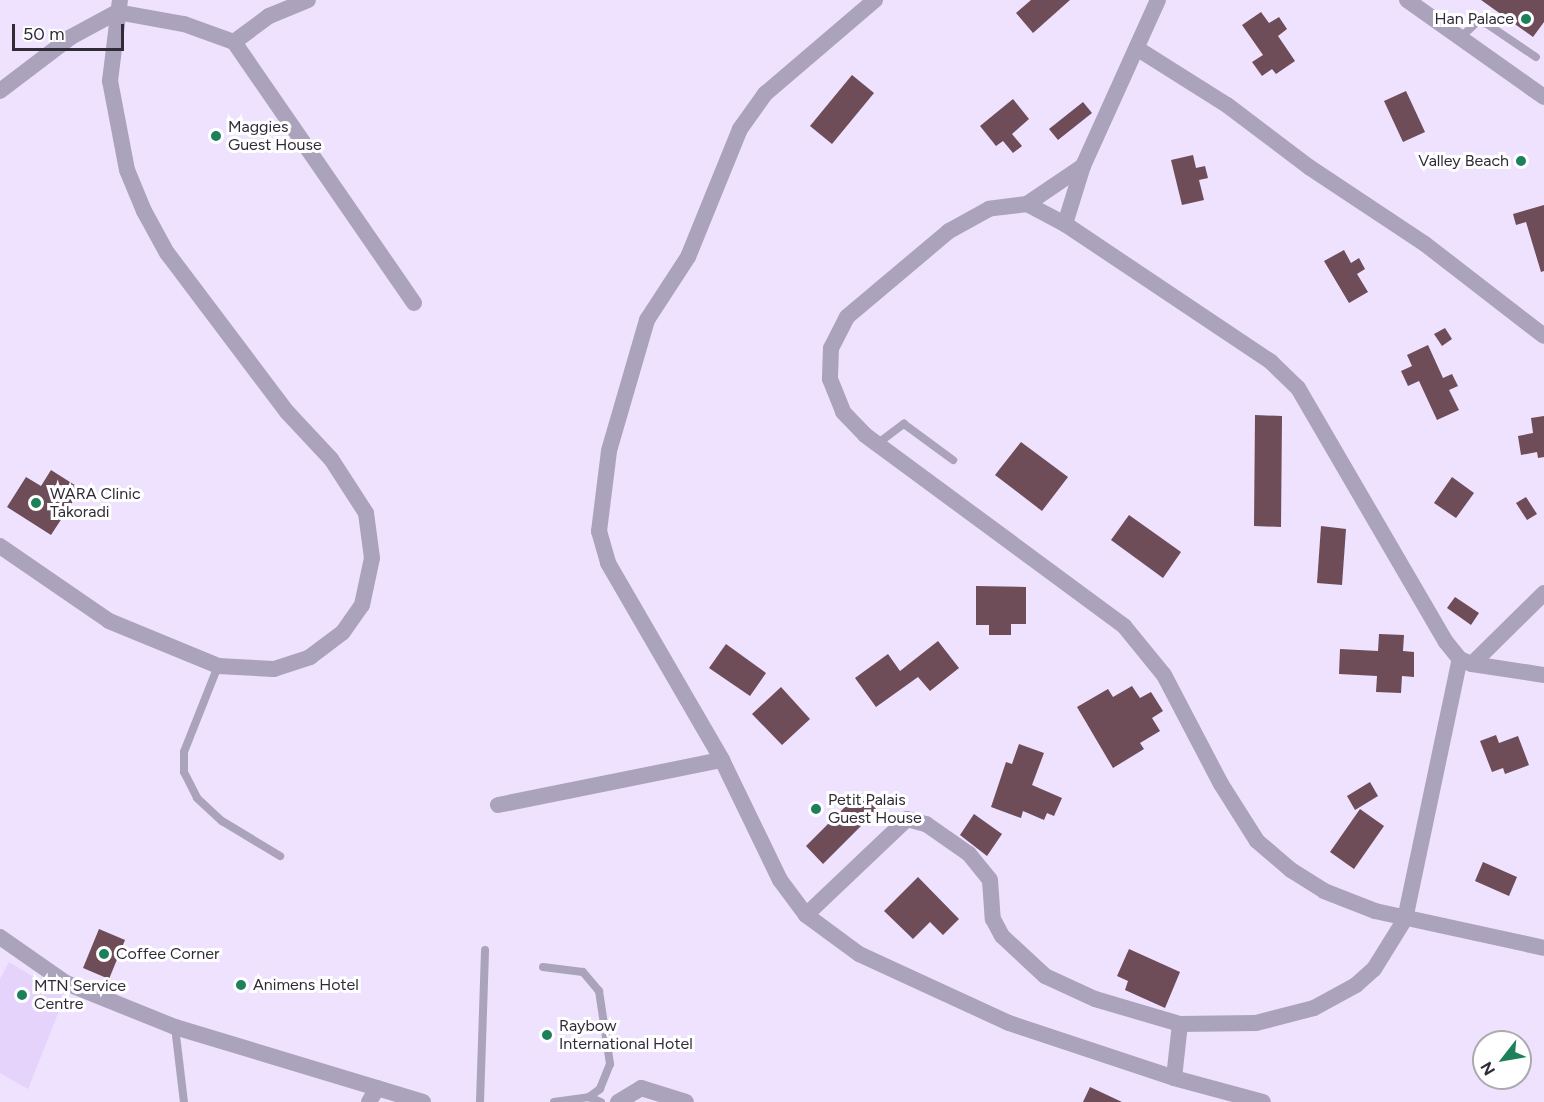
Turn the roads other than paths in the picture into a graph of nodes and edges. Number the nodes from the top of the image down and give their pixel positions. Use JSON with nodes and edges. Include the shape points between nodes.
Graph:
{"nodes":[{"id":1,"x":308,"y":0,"type":"edge"},
{"id":2,"x":875,"y":0,"type":"edge"},
{"id":3,"x":1158,"y":0,"type":"edge"},
{"id":4,"x":1407,"y":0,"type":"edge"},
{"id":5,"x":119,"y":6,"type":"edge"},
{"id":6,"x":1425,"y":6,"type":"edge"},
{"id":7,"x":1460,"y":38,"type":"junction"},
{"id":8,"x":234,"y":42,"type":"junction"},
{"id":9,"x":1138,"y":49,"type":"junction"},
{"id":10,"x":1536,"y":57,"type":"dead end"},
{"id":11,"x":0,"y":91,"type":"edge"},
{"id":12,"x":1542,"y":92,"type":"edge"},
{"id":13,"x":1083,"y":166,"type":"junction"},
{"id":14,"x":1027,"y":204,"type":"junction"},
{"id":15,"x":1065,"y":224,"type":"junction"},
{"id":16,"x":414,"y":303,"type":"dead end"},
{"id":17,"x":1544,"y":336,"type":"edge"},
{"id":18,"x":877,"y":444,"type":"junction"},
{"id":19,"x":953,"y":460,"type":"dead end"},
{"id":20,"x":0,"y":546,"type":"edge"},
{"id":21,"x":1544,"y":593,"type":"edge"},
{"id":22,"x":1466,"y":662,"type":"junction"},
{"id":23,"x":218,"y":666,"type":"junction"},
{"id":24,"x":1544,"y":675,"type":"edge"},
{"id":25,"x":722,"y":760,"type":"junction"},
{"id":26,"x":498,"y":805,"type":"dead end"},
{"id":27,"x":280,"y":856,"type":"dead end"},
{"id":28,"x":806,"y":915,"type":"junction"},
{"id":29,"x":1405,"y":920,"type":"junction"},
{"id":30,"x":0,"y":937,"type":"edge"},
{"id":31,"x":1544,"y":948,"type":"edge"},
{"id":32,"x":485,"y":950,"type":"dead end"},
{"id":33,"x":543,"y":968,"type":"dead end"},
{"id":34,"x":1180,"y":1024,"type":"junction"},
{"id":35,"x":175,"y":1027,"type":"junction"},
{"id":36,"x":1174,"y":1078,"type":"junction"},
{"id":37,"x":373,"y":1095,"type":"edge"},
{"id":38,"x":589,"y":1097,"type":"junction"},
{"id":39,"x":184,"y":1102,"type":"edge"},
{"id":40,"x":423,"y":1102,"type":"edge"},
{"id":41,"x":480,"y":1102,"type":"edge"},
{"id":42,"x":554,"y":1102,"type":"edge"},
{"id":43,"x":601,"y":1102,"type":"edge"},
{"id":44,"x":618,"y":1102,"type":"edge"},
{"id":45,"x":686,"y":1102,"type":"edge"},
{"id":46,"x":1263,"y":1102,"type":"edge"}],
"edges":[{"from":1,"to":8,"type":"street","via":[[269,16]]},
{"from":2,"to":25,"type":"street","via":[[765,94],[740,129],[688,257],[647,320],[609,451],[599,531],[608,563]]},
{"from":3,"to":9,"type":"street"},
{"from":4,"to":6,"type":"street"},
{"from":5,"to":8,"type":"street"},
{"from":5,"to":11,"type":"street"},
{"from":5,"to":23,"type":"street","via":[[110,81],[127,170],[144,211],[167,253],[239,351],[287,412],[331,459],[366,513],[370,535],[372,558],[362,605],[343,632],[310,657],[274,669]]},
{"from":6,"to":7,"type":"street"},
{"from":7,"to":10,"type":"lane","via":[[1477,22],[1487,24]]},
{"from":7,"to":12,"type":"street"},
{"from":8,"to":16,"type":"street"},
{"from":9,"to":13,"type":"street"},
{"from":9,"to":17,"type":"street","via":[[1227,105],[1309,167],[1425,244]]},
{"from":13,"to":14,"type":"street"},
{"from":13,"to":15,"type":"street"},
{"from":14,"to":15,"type":"street"},
{"from":14,"to":18,"type":"street","via":[[989,209],[950,231],[847,317],[831,348],[830,379],[843,412]]},
{"from":15,"to":22,"type":"street","via":[[1271,362],[1298,388],[1446,642]]},
{"from":18,"to":19,"type":"lane","via":[[904,424]]},
{"from":18,"to":29,"type":"street","via":[[1124,626],[1164,675],[1221,784],[1257,841],[1324,891]]},
{"from":20,"to":23,"type":"street","via":[[109,621]]},
{"from":21,"to":22,"type":"street"},
{"from":22,"to":24,"type":"street"},
{"from":22,"to":29,"type":"street"},
{"from":23,"to":27,"type":"lane","via":[[184,752],[184,772],[197,798],[222,821]]},
{"from":25,"to":26,"type":"street"},
{"from":25,"to":28,"type":"street","via":[[755,836]]},
{"from":28,"to":34,"type":"street","via":[[907,819],[926,824],[976,862],[990,880],[993,919],[1002,936],[1045,976],[1095,999]]},
{"from":28,"to":36,"type":"street","via":[[860,954],[1009,1023]]},
{"from":29,"to":31,"type":"street"},
{"from":29,"to":34,"type":"street","via":[[1374,969],[1356,985],[1314,1008],[1256,1023]]},
{"from":30,"to":35,"type":"street","via":[[66,982]]},
{"from":32,"to":41,"type":"lane"},
{"from":33,"to":38,"type":"lane","via":[[583,972],[599,991],[610,1064],[600,1089]]},
{"from":34,"to":36,"type":"street"},
{"from":35,"to":37,"type":"street"},
{"from":35,"to":39,"type":"lane"},
{"from":36,"to":46,"type":"street"},
{"from":37,"to":40,"type":"street"},
{"from":38,"to":42,"type":"lane"},
{"from":38,"to":43,"type":"lane"},
{"from":44,"to":45,"type":"street","via":[[641,1088]]}]}
